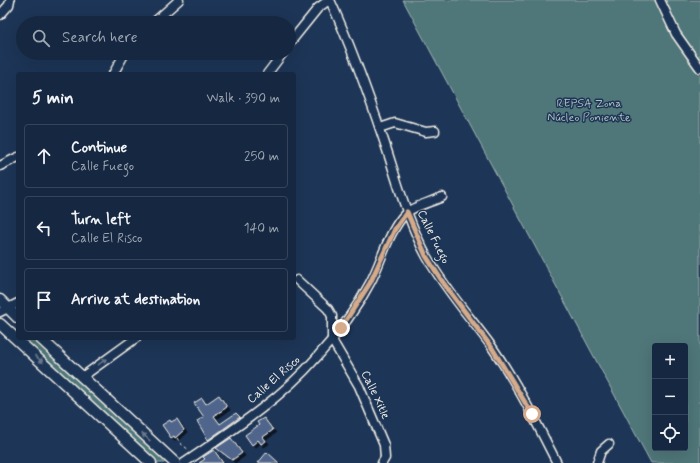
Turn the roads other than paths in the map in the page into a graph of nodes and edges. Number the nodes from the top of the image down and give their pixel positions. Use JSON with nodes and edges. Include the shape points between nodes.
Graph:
{"nodes":[{"id":1,"x":10,"y":0,"type":"edge"},
{"id":2,"x":179,"y":0,"type":"edge"},
{"id":3,"x":329,"y":0,"type":"edge"},
{"id":4,"x":660,"y":0,"type":"edge"},
{"id":5,"x":0,"y":15,"type":"edge"},
{"id":6,"x":161,"y":16,"type":"edge"},
{"id":7,"x":296,"y":35,"type":"edge"},
{"id":8,"x":121,"y":60,"type":"edge"},
{"id":9,"x":278,"y":60,"type":"edge"},
{"id":10,"x":700,"y":68,"type":"edge"},
{"id":11,"x":114,"y":72,"type":"edge"},
{"id":12,"x":269,"y":72,"type":"edge"},
{"id":13,"x":380,"y":128,"type":"junction"},
{"id":14,"x":435,"y":131,"type":"dead end"},
{"id":15,"x":16,"y":158,"type":"edge"},
{"id":16,"x":0,"y":166,"type":"edge"},
{"id":17,"x":442,"y":197,"type":"dead end"},
{"id":18,"x":407,"y":212,"type":"junction"},
{"id":19,"x":297,"y":280,"type":"dead end"},
{"id":20,"x":0,"y":300,"type":"edge"},
{"id":21,"x":16,"y":304,"type":"edge"},
{"id":22,"x":4,"y":310,"type":"edge"},
{"id":23,"x":16,"y":317,"type":"edge"},
{"id":24,"x":0,"y":324,"type":"edge"},
{"id":25,"x":16,"y":339,"type":"edge"},
{"id":26,"x":17,"y":340,"type":"edge"},
{"id":27,"x":42,"y":340,"type":"edge"},
{"id":28,"x":133,"y":340,"type":"edge"},
{"id":29,"x":332,"y":340,"type":"junction"},
{"id":30,"x":82,"y":377,"type":"junction"},
{"id":31,"x":609,"y":444,"type":"dead end"},
{"id":32,"x":151,"y":463,"type":"edge"},
{"id":33,"x":175,"y":463,"type":"edge"},
{"id":34,"x":184,"y":463,"type":"edge"},
{"id":35,"x":382,"y":463,"type":"edge"},
{"id":36,"x":557,"y":463,"type":"edge"},
{"id":37,"x":598,"y":463,"type":"edge"}],
"edges":[{"from":1,"to":5,"type":"street"},
{"from":2,"to":6,"type":"street"},
{"from":3,"to":7,"type":"street","via":[[318,8]]},
{"from":3,"to":13,"type":"street","name":"Calle Fuego","via":[[345,32]]},
{"from":4,"to":10,"type":"street","via":[[676,34]]},
{"from":8,"to":11,"type":"street"},
{"from":9,"to":12,"type":"street"},
{"from":13,"to":14,"type":"street","via":[[395,123],[426,132]]},
{"from":13,"to":18,"type":"street","name":"Calle Fuego"},
{"from":15,"to":16,"type":"street"},
{"from":17,"to":18,"type":"street"},
{"from":18,"to":29,"type":"street","name":"Calle El Risco","via":[[395,229],[359,302]]},
{"from":18,"to":36,"type":"street","name":"Calle Fuego","via":[[426,256],[492,348],[532,414]]},
{"from":19,"to":29,"type":"street","via":[[328,309],[332,316]]},
{"from":20,"to":22,"type":"main road"},
{"from":21,"to":22,"type":"street"},
{"from":22,"to":23,"type":"main road"},
{"from":24,"to":25,"type":"main road","one_way":true},
{"from":26,"to":32,"type":"main road","one_way":true},
{"from":27,"to":30,"type":"main road"},
{"from":30,"to":28,"type":"street","one_way":true},
{"from":29,"to":34,"type":"street","name":"Calle El Risco","via":[[293,382],[260,410]]},
{"from":29,"to":35,"type":"street","name":"Calle Xitle","via":[[359,386],[384,445],[385,458]]},
{"from":33,"to":30,"type":"main road","one_way":true},
{"from":31,"to":37,"type":"street","via":[[601,451]]}]}
